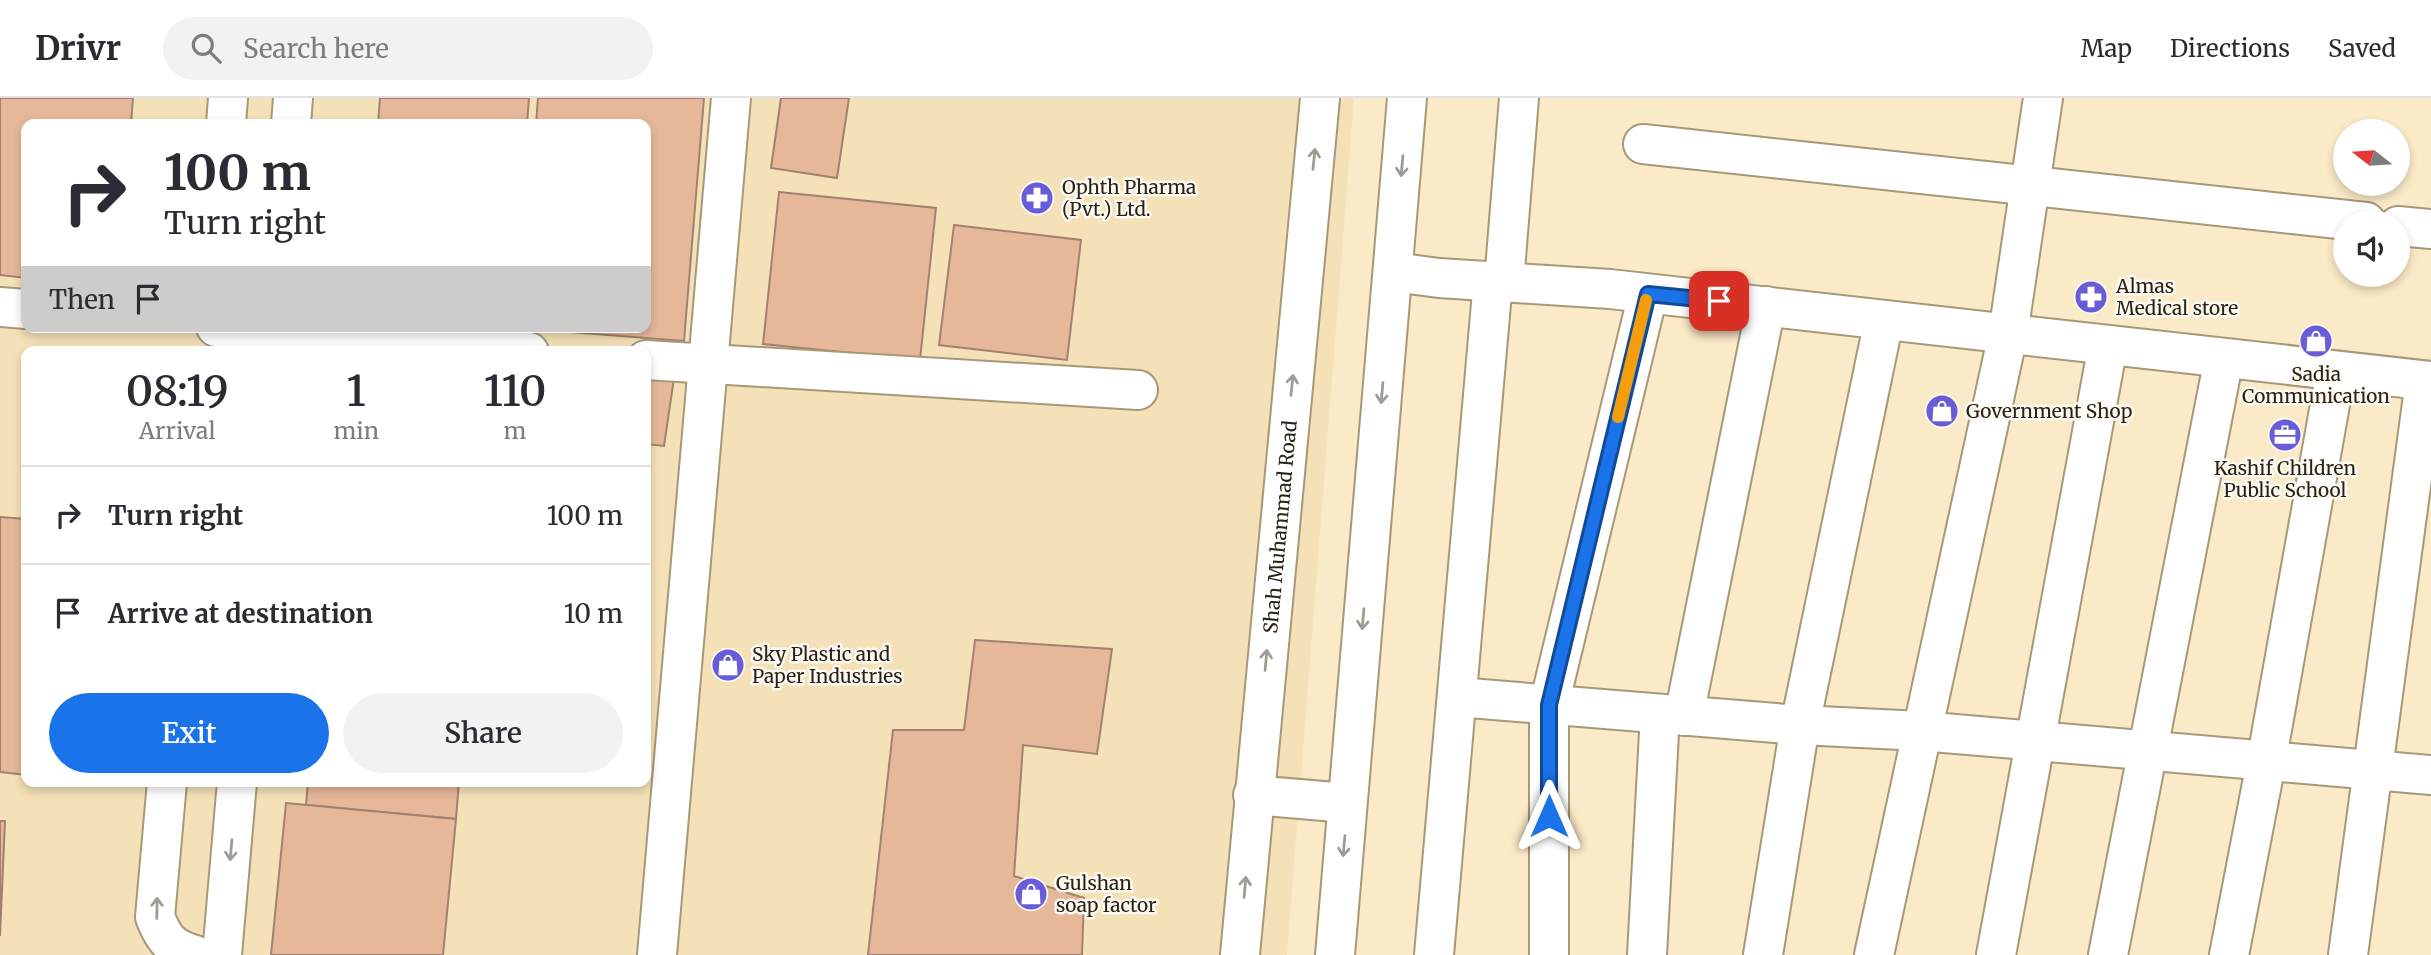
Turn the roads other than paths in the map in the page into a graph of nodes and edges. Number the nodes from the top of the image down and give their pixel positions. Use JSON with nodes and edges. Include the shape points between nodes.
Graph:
{"nodes":[{"id":1,"x":228,"y":98,"type":"edge"},
{"id":2,"x":293,"y":98,"type":"edge"},
{"id":3,"x":731,"y":98,"type":"edge"},
{"id":4,"x":1320,"y":98,"type":"edge"},
{"id":5,"x":1407,"y":98,"type":"edge"},
{"id":6,"x":1519,"y":98,"type":"edge"},
{"id":7,"x":2043,"y":98,"type":"edge"},
{"id":8,"x":226,"y":119,"type":"edge"},
{"id":9,"x":291,"y":119,"type":"edge"},
{"id":10,"x":1643,"y":144,"type":"dead end"},
{"id":11,"x":2030,"y":187,"type":"junction"},
{"id":12,"x":2333,"y":219,"type":"edge"},
{"id":13,"x":2410,"y":227,"type":"edge"},
{"id":14,"x":2431,"y":229,"type":"edge"},
{"id":15,"x":1393,"y":272,"type":"junction"},
{"id":16,"x":1499,"y":282,"type":"junction"},
{"id":17,"x":1648,"y":294,"type":"junction"},
{"id":18,"x":1766,"y":306,"type":"junction"},
{"id":19,"x":0,"y":307,"type":"edge"},
{"id":20,"x":21,"y":309,"type":"edge"},
{"id":21,"x":1884,"y":320,"type":"junction"},
{"id":22,"x":250,"y":333,"type":"edge"},
{"id":23,"x":2008,"y":334,"type":"junction"},
{"id":24,"x":273,"y":337,"type":"edge"},
{"id":25,"x":2108,"y":345,"type":"junction"},
{"id":26,"x":427,"y":346,"type":"edge"},
{"id":27,"x":2224,"y":358,"type":"junction"},
{"id":28,"x":651,"y":360,"type":"edge"},
{"id":29,"x":709,"y":365,"type":"junction"},
{"id":30,"x":2336,"y":370,"type":"junction"},
{"id":31,"x":2428,"y":381,"type":"edge"},
{"id":32,"x":1138,"y":390,"type":"dead end"},
{"id":33,"x":1457,"y":697,"type":"junction"},
{"id":34,"x":1549,"y":705,"type":"junction"},
{"id":35,"x":1672,"y":715,"type":"junction"},
{"id":36,"x":1800,"y":725,"type":"junction"},
{"id":37,"x":1921,"y":731,"type":"junction"},
{"id":38,"x":2035,"y":741,"type":"junction"},
{"id":39,"x":2148,"y":751,"type":"junction"},
{"id":40,"x":2266,"y":763,"type":"junction"},
{"id":41,"x":2372,"y":770,"type":"junction"},
{"id":42,"x":2431,"y":775,"type":"edge"},
{"id":43,"x":167,"y":787,"type":"edge"},
{"id":44,"x":237,"y":787,"type":"edge"},
{"id":45,"x":1253,"y":795,"type":"junction"},
{"id":46,"x":1348,"y":803,"type":"junction"},
{"id":47,"x":195,"y":955,"type":"edge"},
{"id":48,"x":222,"y":955,"type":"edge"},
{"id":49,"x":657,"y":955,"type":"edge"},
{"id":50,"x":1240,"y":955,"type":"edge"},
{"id":51,"x":1335,"y":955,"type":"edge"},
{"id":52,"x":1434,"y":955,"type":"edge"},
{"id":53,"x":1549,"y":955,"type":"edge"},
{"id":54,"x":1647,"y":955,"type":"edge"},
{"id":55,"x":1763,"y":955,"type":"edge"},
{"id":56,"x":1874,"y":955,"type":"edge"},
{"id":57,"x":1996,"y":955,"type":"edge"},
{"id":58,"x":2109,"y":955,"type":"edge"},
{"id":59,"x":2229,"y":955,"type":"edge"},
{"id":60,"x":2348,"y":955,"type":"edge"}],
"edges":[{"from":1,"to":8,"type":"street"},
{"from":2,"to":9,"type":"street"},
{"from":3,"to":29,"type":"street"},
{"from":45,"to":4,"type":"street","name":"Shah Muhammad Road","one_way":true},
{"from":5,"to":15,"type":"street","one_way":true},
{"from":6,"to":16,"type":"street"},
{"from":7,"to":11,"type":"street"},
{"from":10,"to":11,"type":"street"},
{"from":11,"to":12,"type":"street"},
{"from":11,"to":23,"type":"street"},
{"from":13,"to":14,"type":"street"},
{"from":15,"to":16,"type":"street"},
{"from":15,"to":46,"type":"street","one_way":true},
{"from":16,"to":17,"type":"street"},
{"from":16,"to":33,"type":"street"},
{"from":17,"to":18,"type":"street"},
{"from":17,"to":34,"type":"street"},
{"from":18,"to":21,"type":"street"},
{"from":18,"to":35,"type":"street"},
{"from":19,"to":20,"type":"street"},
{"from":21,"to":23,"type":"street"},
{"from":21,"to":36,"type":"street"},
{"from":22,"to":24,"type":"street"},
{"from":23,"to":25,"type":"street"},
{"from":23,"to":37,"type":"street"},
{"from":24,"to":26,"type":"street"},
{"from":25,"to":27,"type":"street"},
{"from":25,"to":38,"type":"street"},
{"from":27,"to":30,"type":"street"},
{"from":27,"to":39,"type":"street"},
{"from":28,"to":29,"type":"street"},
{"from":29,"to":32,"type":"street"},
{"from":29,"to":49,"type":"street"},
{"from":30,"to":31,"type":"street"},
{"from":30,"to":40,"type":"street"},
{"from":31,"to":41,"type":"street"},
{"from":33,"to":34,"type":"street"},
{"from":33,"to":52,"type":"street"},
{"from":34,"to":35,"type":"street"},
{"from":34,"to":53,"type":"street"},
{"from":35,"to":36,"type":"street"},
{"from":35,"to":54,"type":"street"},
{"from":36,"to":37,"type":"street"},
{"from":36,"to":55,"type":"street"},
{"from":37,"to":38,"type":"street"},
{"from":37,"to":56,"type":"street"},
{"from":38,"to":39,"type":"street"},
{"from":38,"to":57,"type":"street"},
{"from":39,"to":40,"type":"street"},
{"from":39,"to":58,"type":"street"},
{"from":40,"to":41,"type":"street"},
{"from":40,"to":59,"type":"street"},
{"from":41,"to":42,"type":"street"},
{"from":41,"to":60,"type":"street"},
{"from":47,"to":43,"type":"street","one_way":true,"via":[[177,950],[162,934],[155,916]]},
{"from":44,"to":48,"type":"street","one_way":true},
{"from":45,"to":46,"type":"street"},
{"from":50,"to":45,"type":"street","name":"Shah Muhammad Road","one_way":true},
{"from":46,"to":51,"type":"street","one_way":true}]}
